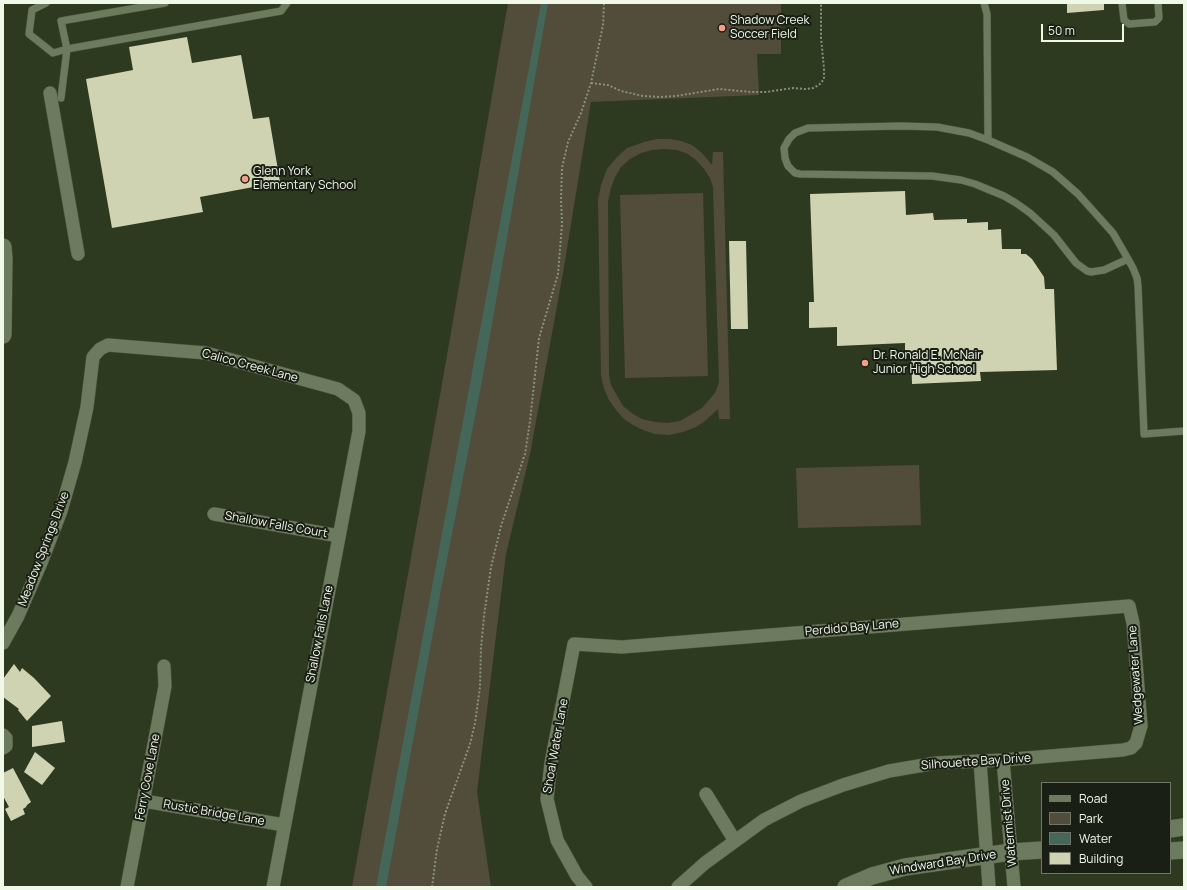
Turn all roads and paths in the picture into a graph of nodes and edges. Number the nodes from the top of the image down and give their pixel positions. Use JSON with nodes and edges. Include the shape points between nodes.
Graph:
{"nodes":[{"id":1,"x":46,"y":3,"type":"edge"},
{"id":2,"x":165,"y":3,"type":"edge"},
{"id":3,"x":286,"y":3,"type":"edge"},
{"id":4,"x":604,"y":3,"type":"edge"},
{"id":5,"x":821,"y":3,"type":"edge"},
{"id":6,"x":984,"y":3,"type":"edge"},
{"id":7,"x":1122,"y":3,"type":"edge"},
{"id":8,"x":1158,"y":3,"type":"edge"},
{"id":9,"x":67,"y":49,"type":"junction"},
{"id":10,"x":591,"y":83,"type":"junction"},
{"id":11,"x":55,"y":95,"type":"joint"},
{"id":12,"x":988,"y":140,"type":"junction"},
{"id":13,"x":3,"y":246,"type":"edge"},
{"id":14,"x":78,"y":254,"type":"dead end"},
{"id":15,"x":1128,"y":259,"type":"junction"},
{"id":16,"x":3,"y":334,"type":"edge"},
{"id":17,"x":93,"y":357,"type":"joint"},
{"id":18,"x":338,"y":389,"type":"joint"},
{"id":19,"x":1184,"y":431,"type":"edge"},
{"id":20,"x":214,"y":514,"type":"dead end"},
{"id":21,"x":338,"y":536,"type":"junction"},
{"id":22,"x":1129,"y":606,"type":"joint"},
{"id":23,"x":3,"y":642,"type":"edge"},
{"id":24,"x":574,"y":644,"type":"joint"},
{"id":25,"x":164,"y":666,"type":"dead end"},
{"id":26,"x":3,"y":734,"type":"edge"},
{"id":27,"x":1136,"y":744,"type":"joint"},
{"id":28,"x":3,"y":748,"type":"edge"},
{"id":29,"x":1004,"y":760,"type":"junction"},
{"id":30,"x":980,"y":761,"type":"junction"},
{"id":31,"x":706,"y":794,"type":"dead end"},
{"id":32,"x":144,"y":801,"type":"junction"},
{"id":33,"x":284,"y":826,"type":"junction"},
{"id":34,"x":1184,"y":827,"type":"edge"},
{"id":35,"x":1171,"y":829,"type":"edge"},
{"id":36,"x":735,"y":840,"type":"junction"},
{"id":37,"x":1041,"y":850,"type":"edge"},
{"id":38,"x":1184,"y":850,"type":"edge"},
{"id":39,"x":1171,"y":851,"type":"edge"},
{"id":40,"x":1011,"y":852,"type":"junction"},
{"id":41,"x":987,"y":856,"type":"junction"},
{"id":42,"x":127,"y":887,"type":"edge"},
{"id":43,"x":272,"y":887,"type":"edge"},
{"id":44,"x":432,"y":887,"type":"edge"},
{"id":45,"x":586,"y":887,"type":"edge"},
{"id":46,"x":678,"y":887,"type":"edge"},
{"id":47,"x":846,"y":887,"type":"edge"},
{"id":48,"x":990,"y":887,"type":"edge"},
{"id":49,"x":1014,"y":887,"type":"edge"}],
"edges":[{"from":1,"to":9,"type":"lane","via":[[32,10],[29,34],[53,53]]},
{"from":2,"to":9,"type":"lane","via":[[61,21]]},
{"from":3,"to":9,"type":"lane","via":[[281,11]]},
{"from":4,"to":10,"type":"path","via":[[603,25]]},
{"from":5,"to":10,"type":"path","via":[[824,79],[813,88],[766,92],[720,89],[660,97],[643,96],[608,85]]},
{"from":6,"to":12,"type":"lane","via":[[987,14]]},
{"from":7,"to":8,"type":"lane","via":[[1124,20],[1129,24],[1155,22],[1159,18]]},
{"from":9,"to":11,"type":"lane"},
{"from":10,"to":44,"type":"path","via":[[568,142],[562,168],[562,224],[558,274],[539,338],[525,454],[501,526],[491,567],[475,723],[445,814]]},
{"from":11,"to":14,"type":"street"},
{"from":12,"to":15,"type":"lane","via":[[1041,164],[1066,182],[1113,233]]},
{"from":12,"to":15,"type":"lane","via":[[969,133],[937,127],[808,128],[791,136],[784,153],[788,166],[800,174],[918,175],[975,184],[1004,196],[1030,213],[1054,235],[1076,263],[1087,271],[1104,270]]},
{"from":13,"to":16,"type":"street"},
{"from":15,"to":19,"type":"lane","via":[[1138,286],[1144,434]]},
{"from":17,"to":18,"type":"street","name":"Calico Creek Lane","via":[[108,345],[206,353]]},
{"from":17,"to":23,"type":"street","name":"Meadow Springs Drive","via":[[87,406],[61,511],[18,616]]},
{"from":18,"to":21,"type":"street","name":"Shallow Falls Lane","via":[[354,400],[359,413],[359,431]]},
{"from":20,"to":21,"type":"street","name":"Shallow Falls Court"},
{"from":21,"to":33,"type":"street","name":"Shallow Falls Lane"},
{"from":22,"to":24,"type":"street","name":"Perdido Bay Lane","via":[[622,646]]},
{"from":22,"to":27,"type":"street","name":"Wedgewater Lane","via":[[1133,623],[1141,726]]},
{"from":24,"to":45,"type":"street","name":"Shoal Water Lane","via":[[547,799],[557,840]]},
{"from":25,"to":32,"type":"street","name":"Ferry Cove Lane","via":[[165,686]]},
{"from":26,"to":28,"type":"street","via":[[6,746]]},
{"from":27,"to":29,"type":"street","name":"Silhouette Bay Drive","via":[[1123,750]]},
{"from":29,"to":30,"type":"street","name":"Silhouette Bay Drive"},
{"from":29,"to":40,"type":"street","name":"Watermist Drive"},
{"from":30,"to":36,"type":"street","name":"Silhouette Bay Drive","via":[[936,763],[889,771],[843,785],[801,801],[764,820]]},
{"from":30,"to":41,"type":"street","name":"Watermist Drive"},
{"from":31,"to":36,"type":"street"},
{"from":32,"to":33,"type":"street","name":"Rustic Bridge Lane"},
{"from":32,"to":42,"type":"street","name":"Ferry Cove Lane"},
{"from":33,"to":43,"type":"street","name":"Shallow Falls Lane"},
{"from":34,"to":35,"type":"street"},
{"from":36,"to":46,"type":"street","name":"Silhouette Bay Drive","via":[[705,862]]},
{"from":37,"to":40,"type":"street","name":"Windward Bay Drive"},
{"from":38,"to":39,"type":"street"},
{"from":40,"to":41,"type":"street","name":"Windward Bay Drive"},
{"from":40,"to":49,"type":"street","name":"Watermist Drive"},
{"from":41,"to":47,"type":"street","name":"Windward Bay Drive","via":[[905,867],[872,876]]},
{"from":41,"to":48,"type":"street","name":"Watermist Drive"}]}
